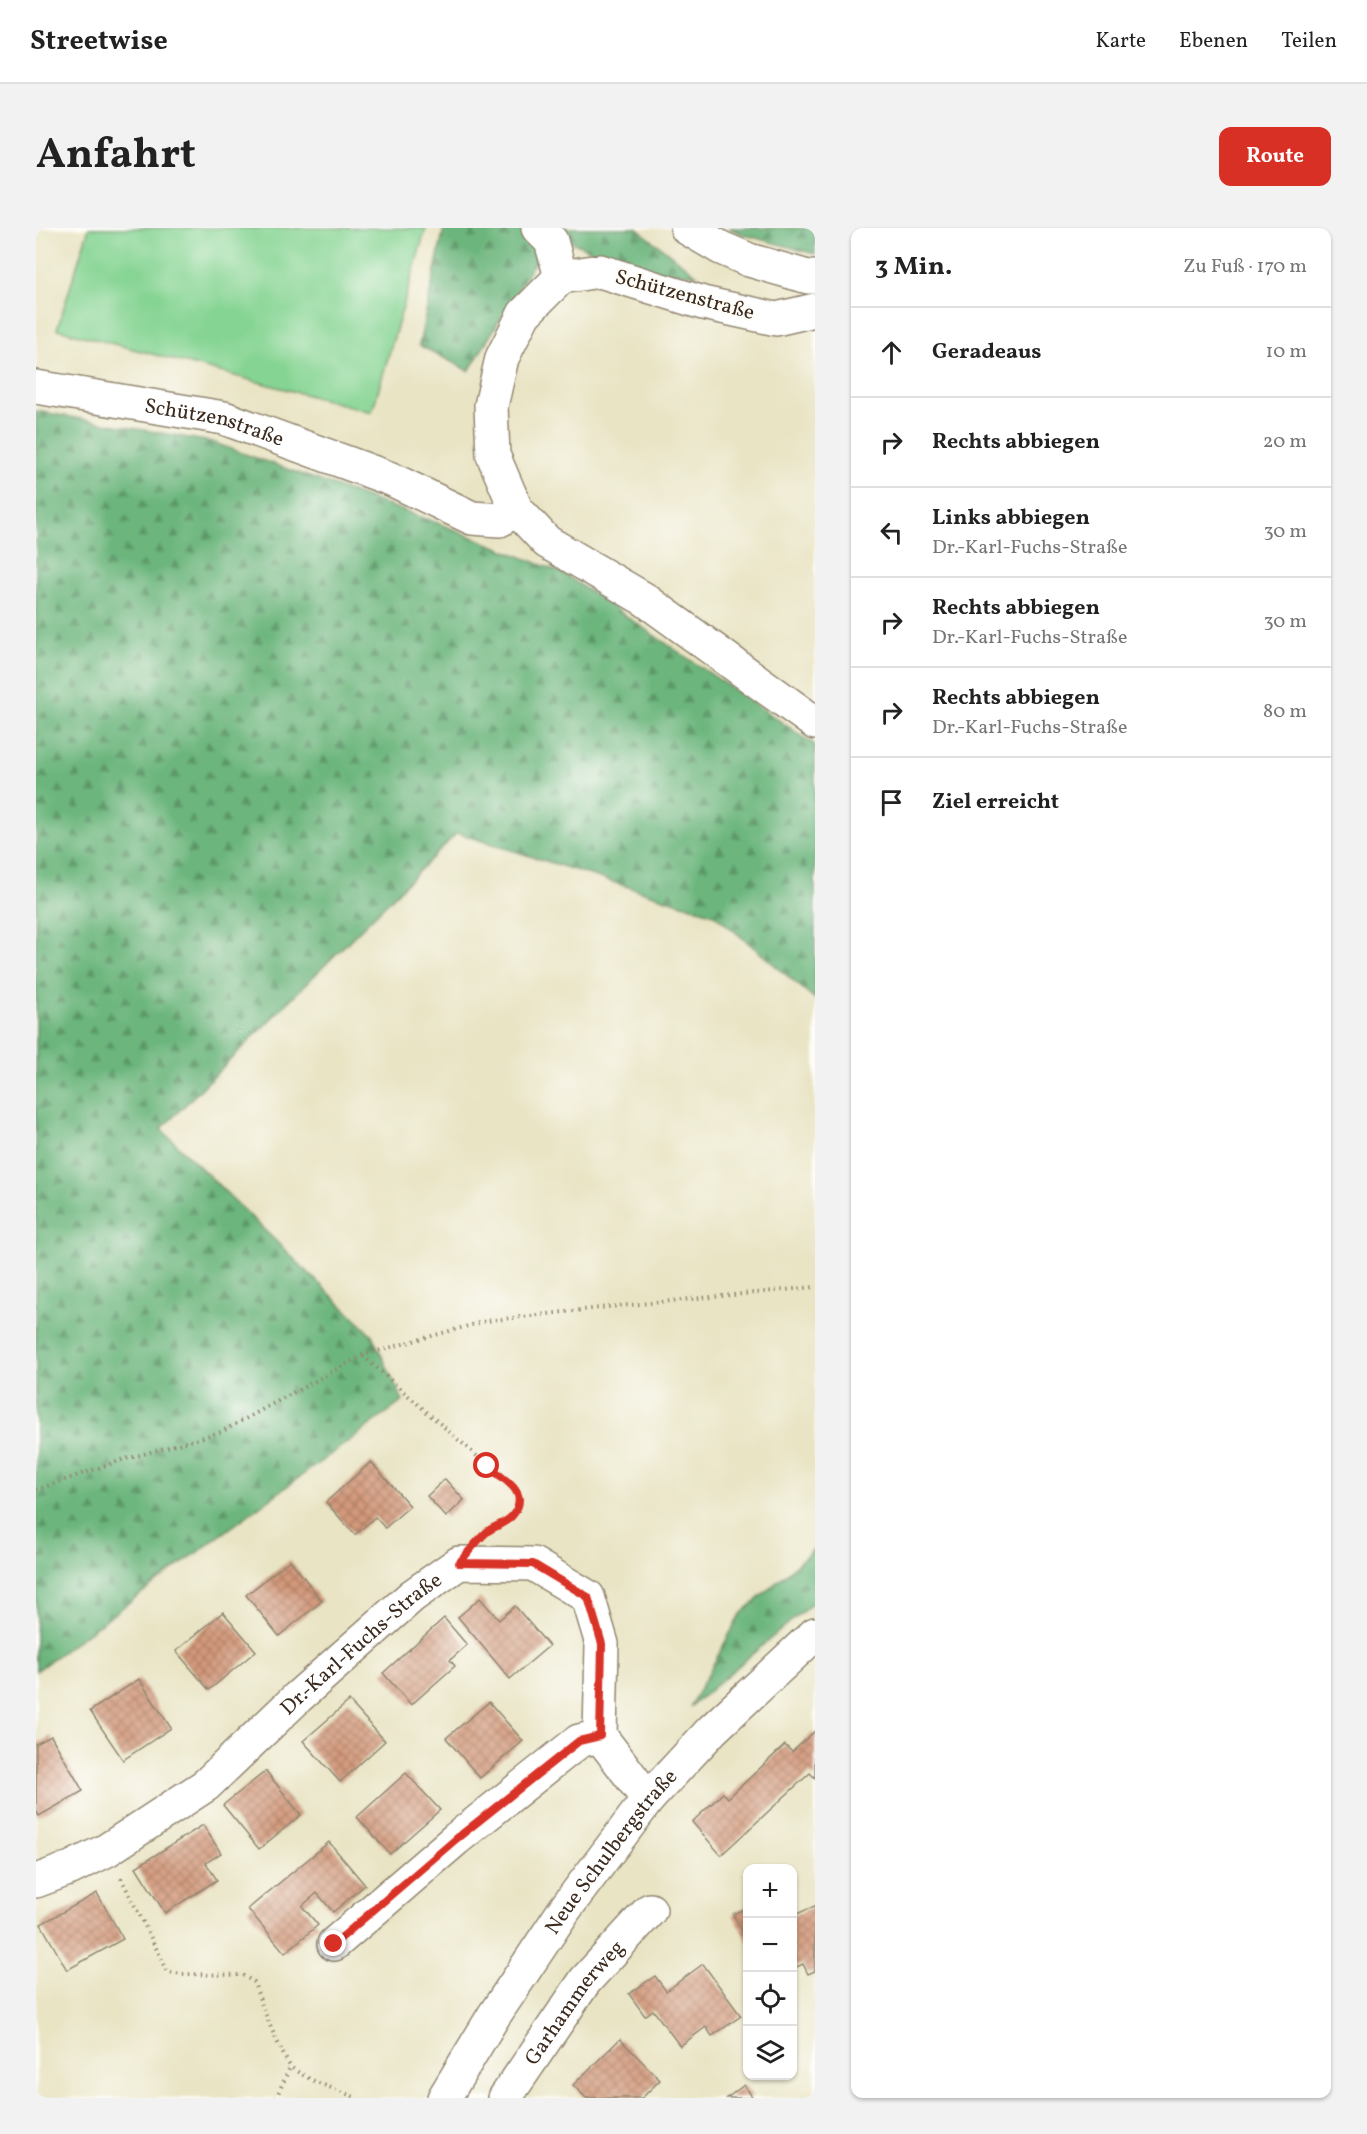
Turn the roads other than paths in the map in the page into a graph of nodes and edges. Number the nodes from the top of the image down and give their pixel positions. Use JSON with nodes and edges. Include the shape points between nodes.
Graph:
{"nodes":[{"id":1,"x":538,"y":228,"type":"edge"},
{"id":2,"x":687,"y":228,"type":"edge"},
{"id":3,"x":561,"y":277,"type":"junction"},
{"id":4,"x":815,"y":277,"type":"edge"},
{"id":5,"x":815,"y":310,"type":"edge"},
{"id":6,"x":36,"y":387,"type":"edge"},
{"id":7,"x":516,"y":509,"type":"junction"},
{"id":8,"x":815,"y":723,"type":"edge"},
{"id":9,"x":815,"y":1634,"type":"edge"},
{"id":10,"x":600,"y":1736,"type":"junction"},
{"id":11,"x":648,"y":1799,"type":"junction"},
{"id":12,"x":36,"y":1881,"type":"edge"},
{"id":13,"x":650,"y":1910,"type":"dead end"},
{"id":14,"x":334,"y":1944,"type":"dead end"},
{"id":15,"x":444,"y":2098,"type":"edge"},
{"id":16,"x":505,"y":2098,"type":"edge"}],
"edges":[{"from":1,"to":3,"type":"street","via":[[551,241]]},
{"from":2,"to":4,"type":"street","via":[[749,260]]},
{"from":3,"to":5,"type":"street","name":"Schützenstraße","via":[[600,271],[703,303],[776,319]]},
{"from":3,"to":7,"type":"street","via":[[524,314],[502,358],[491,406],[493,455]]},
{"from":6,"to":7,"type":"street","name":"Schützenstraße","via":[[224,418],[391,479],[472,518],[500,520]]},
{"from":7,"to":8,"type":"street","via":[[547,542],[644,599]]},
{"from":9,"to":11,"type":"street","name":"Neue Schulbergstraße","via":[[712,1730]]},
{"from":10,"to":11,"type":"street"},
{"from":10,"to":12,"type":"street","name":"Dr.-Karl-Fuchs-Straße","via":[[602,1644],[588,1597],[533,1564],[459,1563],[412,1596],[206,1785],[107,1850]]},
{"from":10,"to":14,"type":"street","via":[[579,1741],[456,1839]]},
{"from":11,"to":15,"type":"street","name":"Neue Schulbergstraße","via":[[566,1909]]},
{"from":13,"to":16,"type":"street","name":"Garhammerweg","via":[[585,1981]]}]}
